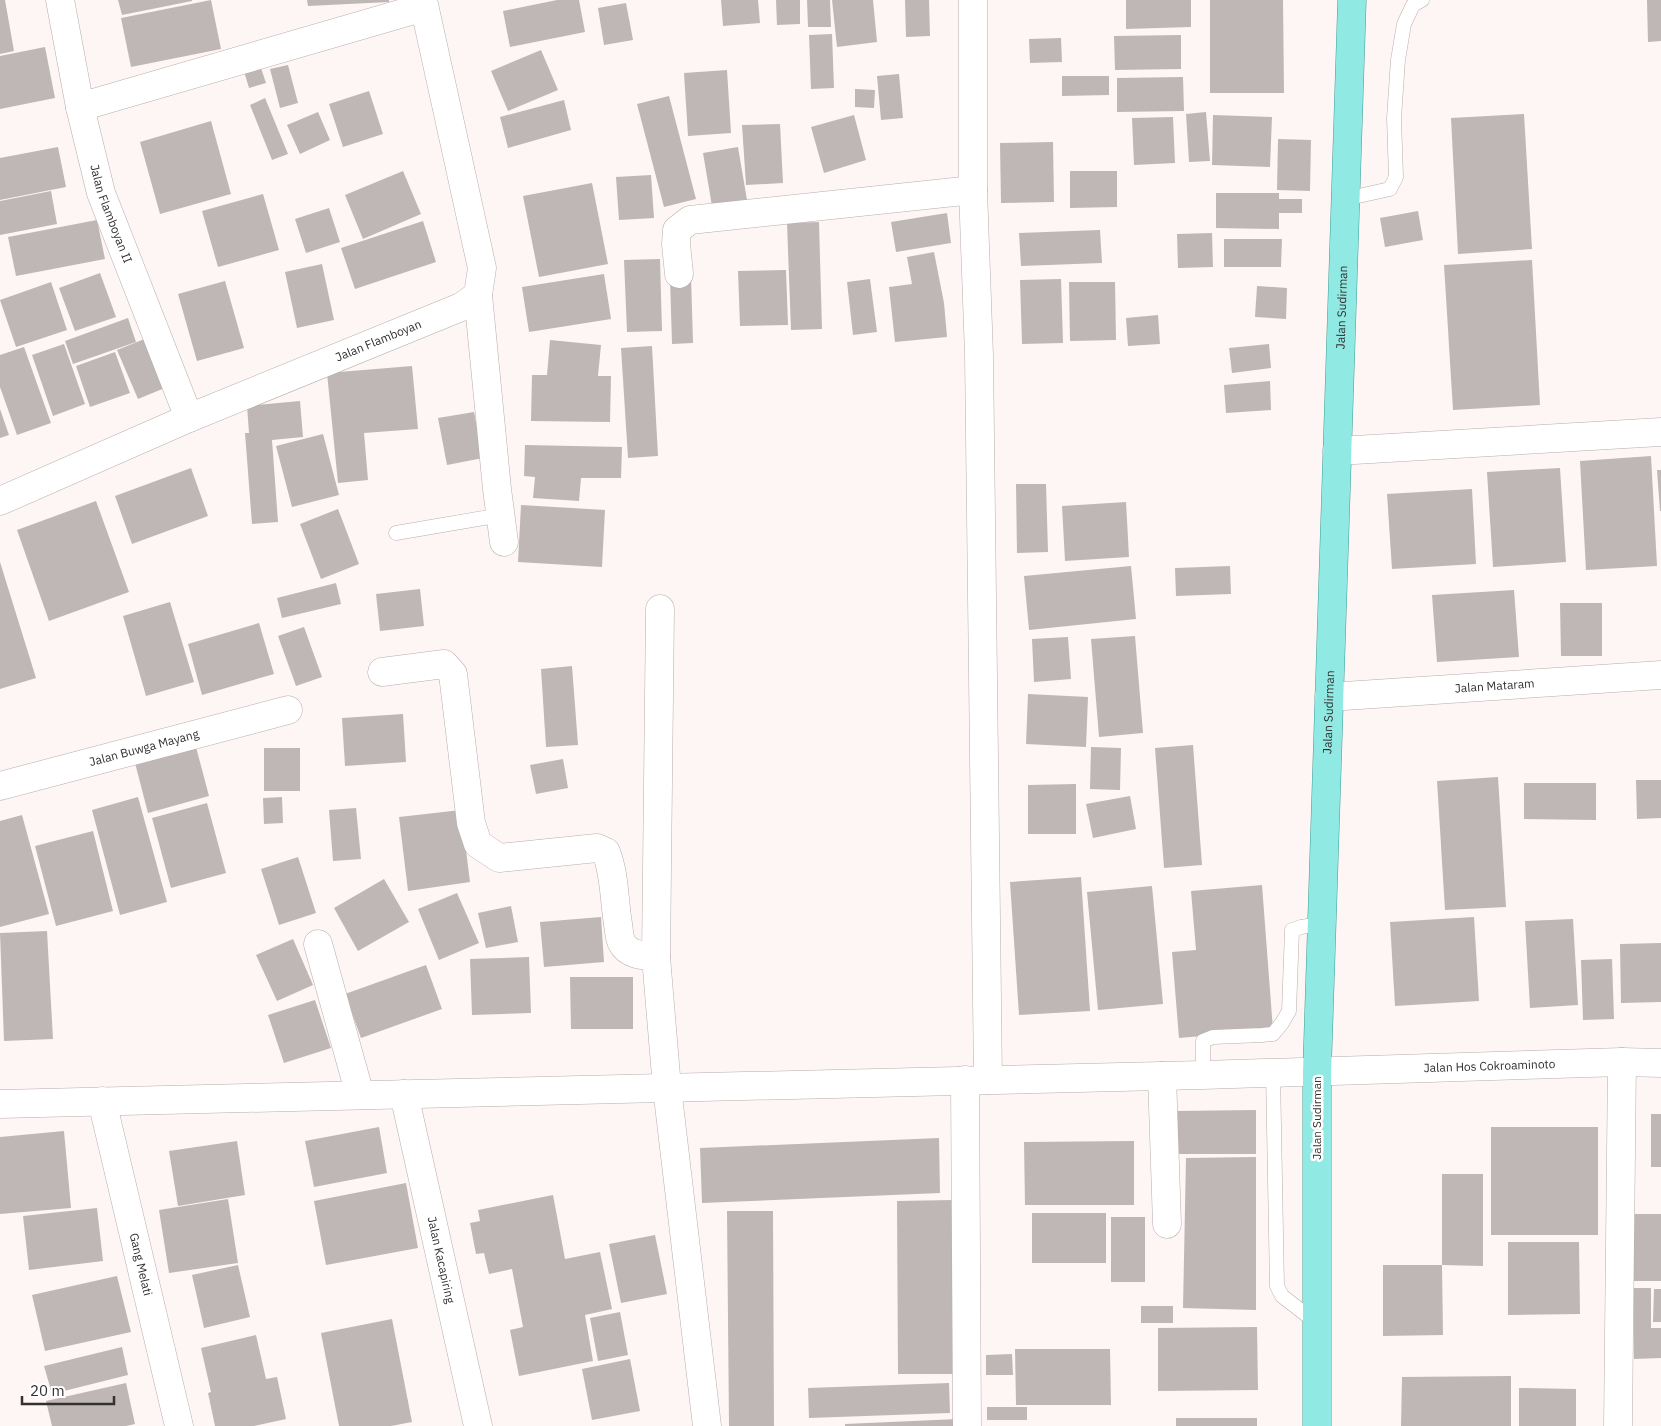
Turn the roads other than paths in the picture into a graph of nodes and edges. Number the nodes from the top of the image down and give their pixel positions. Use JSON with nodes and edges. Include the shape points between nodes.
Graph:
{"nodes":[{"id":1,"x":60,"y":0,"type":"edge"},
{"id":2,"x":973,"y":0,"type":"edge"},
{"id":3,"x":1352,"y":0,"type":"edge"},
{"id":4,"x":1422,"y":0,"type":"edge"},
{"id":5,"x":423,"y":3,"type":"edge"},
{"id":6,"x":80,"y":107,"type":"junction"},
{"id":7,"x":973,"y":190,"type":"junction"},
{"id":8,"x":1345,"y":199,"type":"junction"},
{"id":9,"x":679,"y":274,"type":"dead end"},
{"id":10,"x":478,"y":295,"type":"junction"},
{"id":11,"x":189,"y":418,"type":"junction"},
{"id":12,"x":1661,"y":432,"type":"edge"},
{"id":13,"x":1337,"y":451,"type":"junction"},
{"id":14,"x":0,"y":501,"type":"edge"},
{"id":15,"x":501,"y":515,"type":"junction"},
{"id":16,"x":396,"y":533,"type":"dead end"},
{"id":17,"x":504,"y":542,"type":"dead end"},
{"id":18,"x":660,"y":609,"type":"dead end"},
{"id":19,"x":382,"y":672,"type":"dead end"},
{"id":20,"x":1661,"y":675,"type":"edge"},
{"id":21,"x":1329,"y":697,"type":"junction"},
{"id":22,"x":288,"y":710,"type":"dead end"},
{"id":23,"x":0,"y":786,"type":"edge"},
{"id":24,"x":1322,"y":924,"type":"junction"},
{"id":25,"x":318,"y":944,"type":"dead end"},
{"id":26,"x":656,"y":957,"type":"junction"},
{"id":27,"x":1622,"y":1062,"type":"junction"},
{"id":28,"x":1661,"y":1063,"type":"edge"},
{"id":29,"x":1317,"y":1072,"type":"junction"},
{"id":30,"x":1273,"y":1073,"type":"junction"},
{"id":31,"x":1203,"y":1075,"type":"junction"},
{"id":32,"x":1162,"y":1076,"type":"junction"},
{"id":33,"x":976,"y":1080,"type":"junction"},
{"id":34,"x":667,"y":1088,"type":"junction"},
{"id":35,"x":404,"y":1094,"type":"junction"},
{"id":36,"x":360,"y":1095,"type":"junction"},
{"id":37,"x":102,"y":1101,"type":"junction"},
{"id":38,"x":0,"y":1104,"type":"edge"},
{"id":39,"x":1167,"y":1224,"type":"dead end"},
{"id":40,"x":1317,"y":1323,"type":"junction"},
{"id":41,"x":179,"y":1426,"type":"edge"},
{"id":42,"x":478,"y":1426,"type":"edge"},
{"id":43,"x":707,"y":1426,"type":"edge"},
{"id":44,"x":967,"y":1426,"type":"edge"},
{"id":45,"x":1317,"y":1426,"type":"edge"},
{"id":46,"x":1618,"y":1426,"type":"edge"}],
"edges":[{"from":1,"to":6,"type":"street","name":"Jalan Flamboyan II"},
{"from":2,"to":7,"type":"street"},
{"from":3,"to":8,"type":"main road","name":"Jalan Sudirman"},
{"from":4,"to":8,"type":"lane","via":[[1413,5],[1404,24],[1398,60],[1394,118],[1396,177],[1390,189]]},
{"from":5,"to":6,"type":"street"},
{"from":5,"to":10,"type":"street","via":[[482,268]]},
{"from":6,"to":11,"type":"street","name":"Jalan Flamboyan II","via":[[101,193]]},
{"from":7,"to":9,"type":"street","via":[[690,220],[677,230]]},
{"from":7,"to":33,"type":"street","via":[[979,355]]},
{"from":8,"to":13,"type":"main road","name":"Jalan Sudirman"},
{"from":10,"to":11,"type":"street","name":"Jalan Flamboyan","via":[[461,307]]},
{"from":10,"to":15,"type":"street"},
{"from":11,"to":14,"type":"street","name":"Jalan Flamboyan"},
{"from":12,"to":13,"type":"street"},
{"from":13,"to":21,"type":"main road","name":"Jalan Sudirman"},
{"from":15,"to":16,"type":"lane"},
{"from":15,"to":17,"type":"street"},
{"from":18,"to":26,"type":"street"},
{"from":19,"to":26,"type":"street","via":[[444,664],[453,674],[471,823],[478,844],[499,858],[597,848],[606,852],[612,866],[622,943],[639,955]]},
{"from":20,"to":21,"type":"street","name":"Jalan Mataram"},
{"from":21,"to":24,"type":"main road","name":"Jalan Sudirman"},
{"from":22,"to":23,"type":"street","name":"Jalan Buwga Mayang"},
{"from":24,"to":29,"type":"main road","name":"Jalan Sudirman"},
{"from":24,"to":31,"type":"lane","via":[[1292,930],[1289,1011],[1282,1024],[1273,1034],[1213,1037],[1203,1041]]},
{"from":25,"to":36,"type":"street"},
{"from":26,"to":34,"type":"street"},
{"from":27,"to":28,"type":"street","name":"Jalan Hos Cokroaminoto"},
{"from":27,"to":29,"type":"street","name":"Jalan Hos Cokroaminoto"},
{"from":27,"to":46,"type":"street"},
{"from":29,"to":30,"type":"street","name":"Jalan Hos Cokroaminoto"},
{"from":29,"to":40,"type":"main road","name":"Jalan Sudirman"},
{"from":30,"to":31,"type":"street","name":"Jalan Hos Cokroaminoto"},
{"from":30,"to":40,"type":"lane","via":[[1277,1286],[1282,1296]]},
{"from":31,"to":32,"type":"street","name":"Jalan Hos Cokroaminoto"},
{"from":32,"to":33,"type":"street","name":"Jalan Hos Cokroaminoto"},
{"from":32,"to":39,"type":"street"},
{"from":33,"to":34,"type":"street","name":"Jalan Hos Cokroaminoto"},
{"from":33,"to":44,"type":"street"},
{"from":34,"to":35,"type":"street","name":"Jalan Hos Cokroaminoto"},
{"from":34,"to":43,"type":"street"},
{"from":35,"to":36,"type":"street","name":"Jalan Hos Cokroaminoto"},
{"from":35,"to":42,"type":"street","name":"Jalan Kacapiring"},
{"from":36,"to":37,"type":"street","name":"Jalan Hos Cokroaminoto"},
{"from":37,"to":38,"type":"street","name":"Jalan Hos Cokroaminoto"},
{"from":37,"to":41,"type":"street","name":"Gang Melati"},
{"from":40,"to":45,"type":"main road","name":"Jalan Sudirman"}]}
